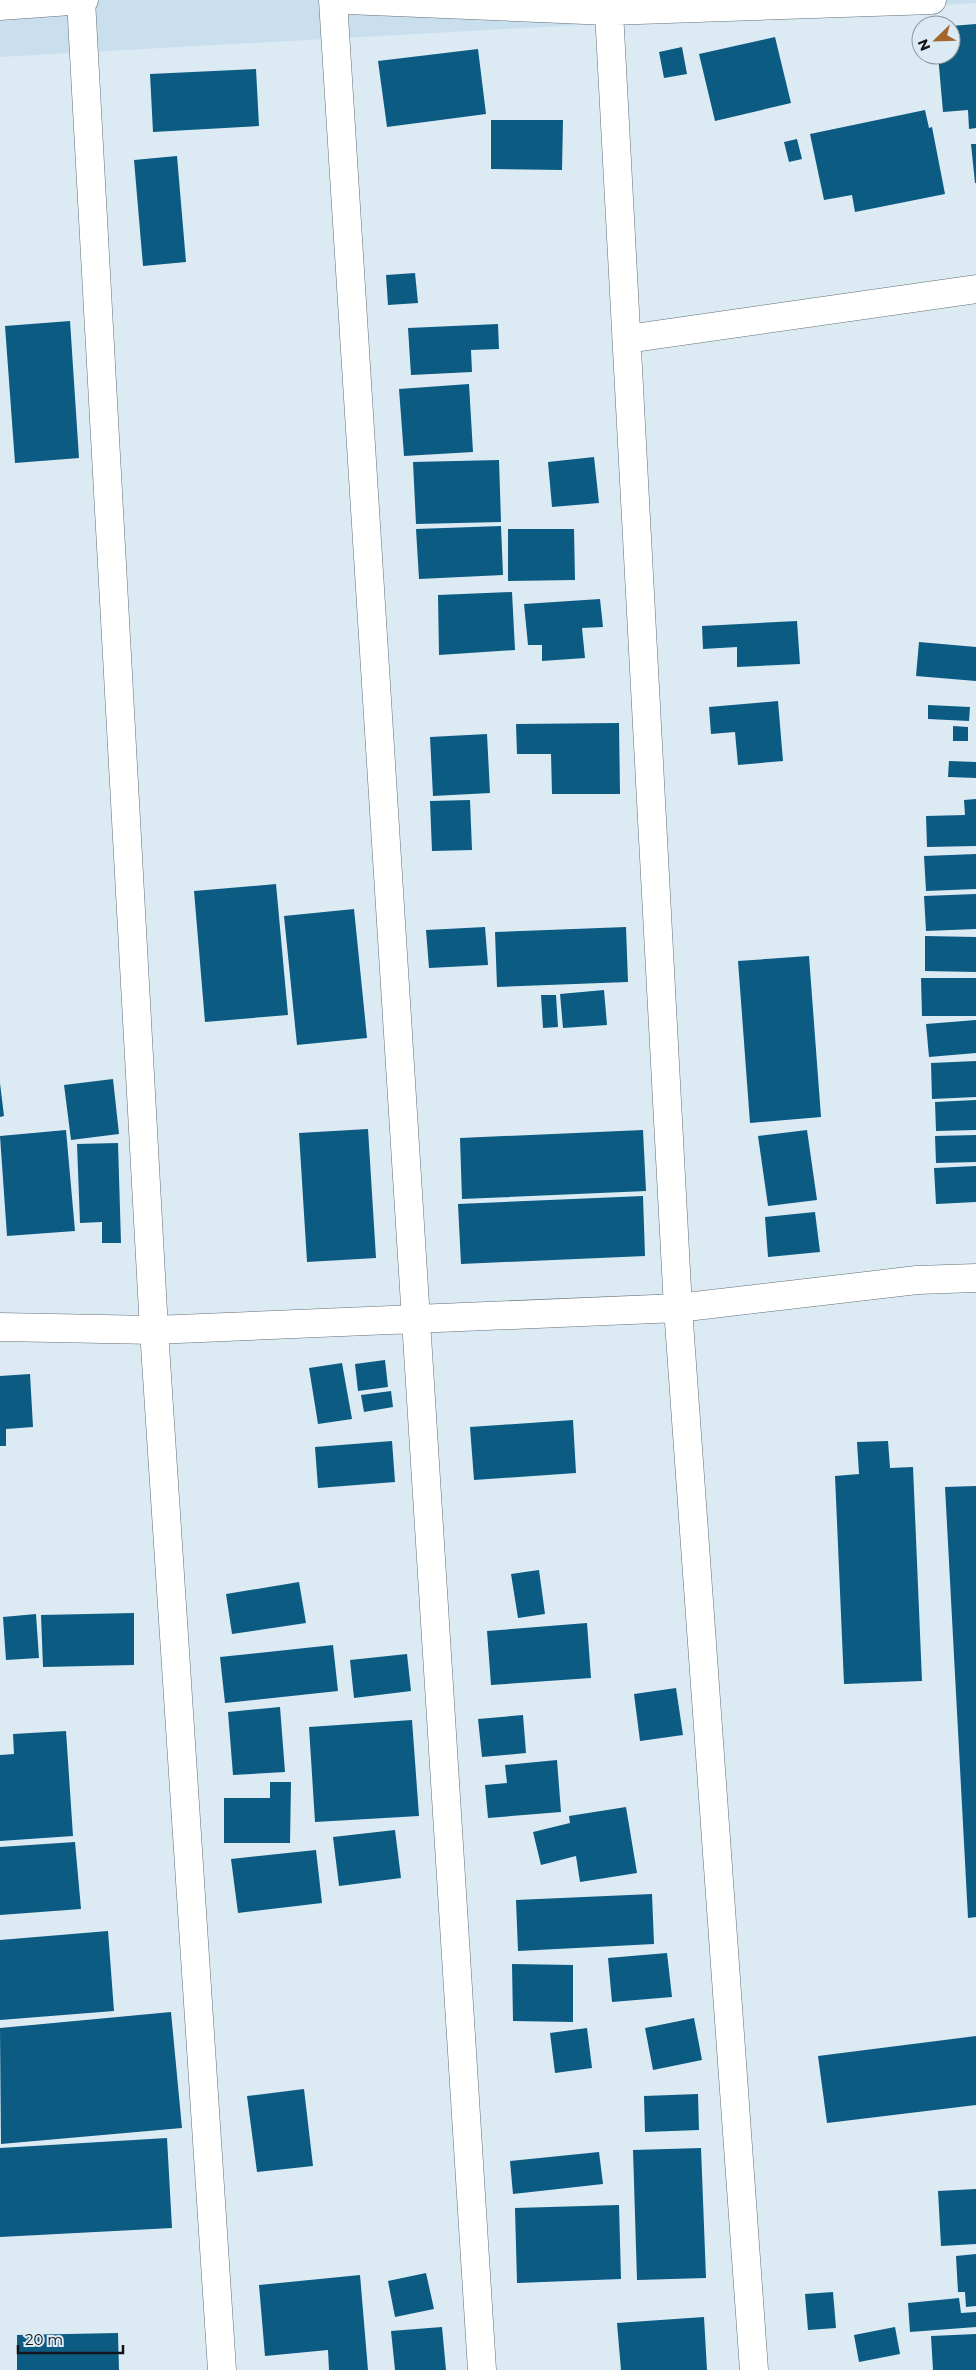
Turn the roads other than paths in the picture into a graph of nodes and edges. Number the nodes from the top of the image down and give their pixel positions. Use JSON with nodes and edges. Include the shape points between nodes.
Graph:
{"nodes":[{"id":1,"x":82,"y":0,"type":"edge"},
{"id":2,"x":333,"y":0,"type":"edge"},
{"id":3,"x":347,"y":0,"type":"edge"},
{"id":4,"x":932,"y":0,"type":"edge"},
{"id":5,"x":0,"y":6,"type":"edge"},
{"id":6,"x":609,"y":11,"type":"junction"},
{"id":7,"x":976,"y":289,"type":"edge"},
{"id":8,"x":627,"y":339,"type":"junction"},
{"id":9,"x":976,"y":1278,"type":"edge"},
{"id":10,"x":678,"y":1308,"type":"junction"},
{"id":11,"x":417,"y":1318,"type":"junction"},
{"id":12,"x":0,"y":1327,"type":"edge"},
{"id":13,"x":154,"y":1330,"type":"junction"},
{"id":14,"x":222,"y":2370,"type":"edge"},
{"id":15,"x":482,"y":2370,"type":"edge"},
{"id":16,"x":754,"y":2370,"type":"edge"}],
"edges":[{"from":1,"to":5,"type":"street"},
{"from":1,"to":13,"type":"street"},
{"from":2,"to":11,"type":"street"},
{"from":3,"to":6,"type":"street"},
{"from":4,"to":6,"type":"street"},
{"from":6,"to":8,"type":"street"},
{"from":7,"to":8,"type":"street"},
{"from":8,"to":10,"type":"street"},
{"from":9,"to":10,"type":"street","via":[[917,1280]]},
{"from":10,"to":11,"type":"street"},
{"from":10,"to":16,"type":"street"},
{"from":11,"to":13,"type":"street"},
{"from":11,"to":15,"type":"street"},
{"from":12,"to":13,"type":"street"},
{"from":13,"to":14,"type":"street"}]}
